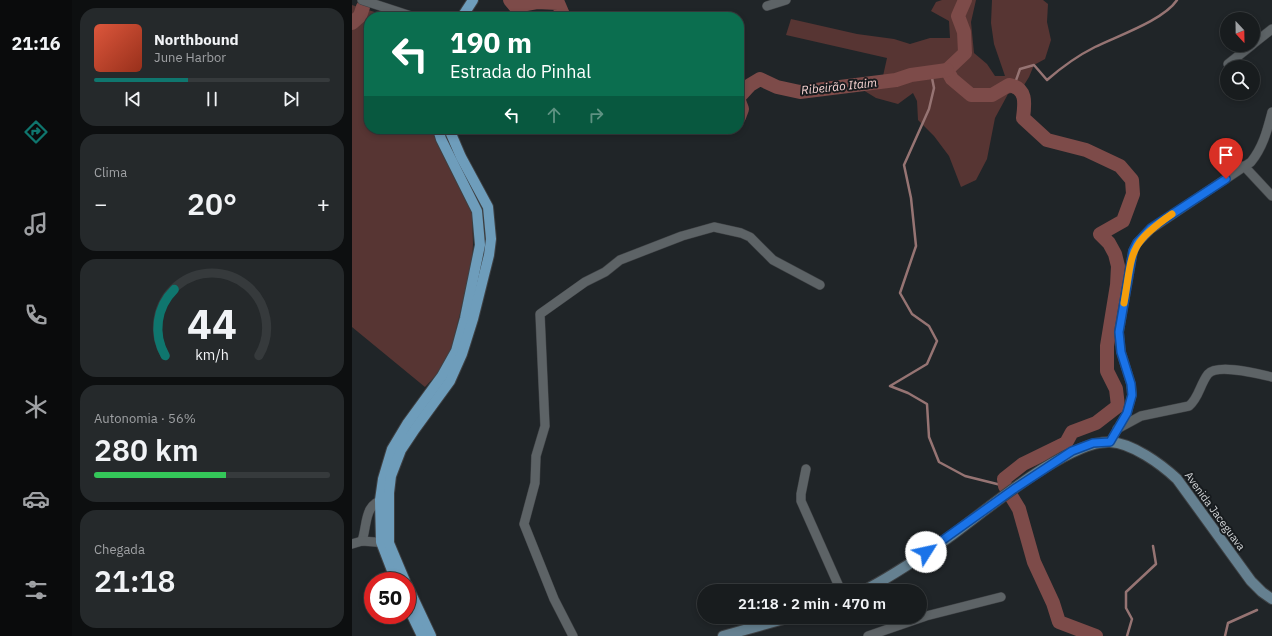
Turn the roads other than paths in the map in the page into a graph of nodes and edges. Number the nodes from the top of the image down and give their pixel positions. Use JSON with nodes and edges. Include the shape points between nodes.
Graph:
{"nodes":[{"id":1,"x":362,"y":0,"type":"edge"},
{"id":2,"x":463,"y":0,"type":"edge"},
{"id":3,"x":473,"y":0,"type":"edge"},
{"id":4,"x":786,"y":0,"type":"edge"},
{"id":5,"x":767,"y":6,"type":"dead end"},
{"id":6,"x":399,"y":12,"type":"edge"},
{"id":7,"x":457,"y":12,"type":"edge"},
{"id":8,"x":465,"y":12,"type":"edge"},
{"id":9,"x":468,"y":12,"type":"edge"},
{"id":10,"x":1272,"y":29,"type":"edge"},
{"id":11,"x":1260,"y":38,"type":"edge"},
{"id":12,"x":1242,"y":52,"type":"edge"},
{"id":13,"x":1233,"y":60,"type":"edge"},
{"id":14,"x":1272,"y":112,"type":"edge"},
{"id":15,"x":440,"y":134,"type":"edge"},
{"id":16,"x":451,"y":134,"type":"edge"},
{"id":17,"x":1244,"y":166,"type":"junction"},
{"id":18,"x":1272,"y":196,"type":"edge"},
{"id":19,"x":820,"y":285,"type":"dead end"},
{"id":20,"x":1272,"y":376,"type":"edge"},
{"id":21,"x":1117,"y":429,"type":"junction"},
{"id":22,"x":1110,"y":442,"type":"junction"},
{"id":23,"x":806,"y":469,"type":"dead end"},
{"id":24,"x":385,"y":500,"type":"junction"},
{"id":25,"x":362,"y":541,"type":"junction"},
{"id":26,"x":385,"y":542,"type":"junction"},
{"id":27,"x":352,"y":544,"type":"edge"},
{"id":28,"x":393,"y":572,"type":"edge"},
{"id":29,"x":400,"y":572,"type":"edge"},
{"id":30,"x":838,"y":584,"type":"edge"},
{"id":31,"x":875,"y":584,"type":"edge"},
{"id":32,"x":1001,"y":597,"type":"dead end"},
{"id":33,"x":1272,"y":600,"type":"edge"},
{"id":34,"x":416,"y":604,"type":"edge"},
{"id":35,"x":416,"y":624,"type":"edge"},
{"id":36,"x":766,"y":624,"type":"edge"},
{"id":37,"x":878,"y":635,"type":"edge"},
{"id":38,"x":422,"y":636,"type":"edge"},
{"id":39,"x":431,"y":636,"type":"edge"},
{"id":40,"x":573,"y":636,"type":"edge"},
{"id":41,"x":723,"y":636,"type":"edge"},
{"id":42,"x":868,"y":636,"type":"edge"}],
"edges":[{"from":1,"to":6,"type":"street"},
{"from":2,"to":7,"type":"main road"},
{"from":3,"to":8,"type":"main road"},
{"from":3,"to":9,"type":"main road"},
{"from":4,"to":5,"type":"street"},
{"from":10,"to":11,"type":"street"},
{"from":12,"to":13,"type":"street"},
{"from":14,"to":17,"type":"street","via":[[1262,147],[1251,162]]},
{"from":15,"to":24,"type":"main road","via":[[477,212],[480,245],[456,351],[392,449],[382,479]]},
{"from":16,"to":24,"type":"main road","via":[[488,206],[491,227],[489,255],[462,354],[450,381],[401,450]]},
{"from":17,"to":18,"type":"street"},
{"from":17,"to":21,"type":"street","via":[[1151,228],[1133,251],[1119,332],[1121,352],[1132,395],[1127,413]]},
{"from":19,"to":40,"type":"street","via":[[773,260],[750,237],[714,227],[682,236],[620,260],[540,314],[545,426],[536,456],[535,483],[524,524],[554,599]]},
{"from":20,"to":21,"type":"street","via":[[1228,369],[1212,371],[1189,406],[1141,416]]},
{"from":21,"to":22,"type":"street"},
{"from":22,"to":31,"type":"main road","name":"Avenida Jaceguava","via":[[1093,443],[1072,451],[1014,489],[916,560]]},
{"from":22,"to":33,"type":"main road","name":"Avenida Jaceguava","via":[[1123,444],[1166,468],[1177,479],[1247,575]]},
{"from":23,"to":30,"type":"street","via":[[802,500]]},
{"from":24,"to":25,"type":"street","via":[[375,502],[369,511]]},
{"from":24,"to":26,"type":"main road"},
{"from":25,"to":26,"type":"street"},
{"from":25,"to":27,"type":"street"},
{"from":26,"to":28,"type":"main road"},
{"from":26,"to":29,"type":"main road"},
{"from":32,"to":37,"type":"street","via":[[926,616]]},
{"from":34,"to":39,"type":"main road"},
{"from":35,"to":38,"type":"main road"},
{"from":36,"to":41,"type":"main road"},
{"from":37,"to":42,"type":"street"}]}
